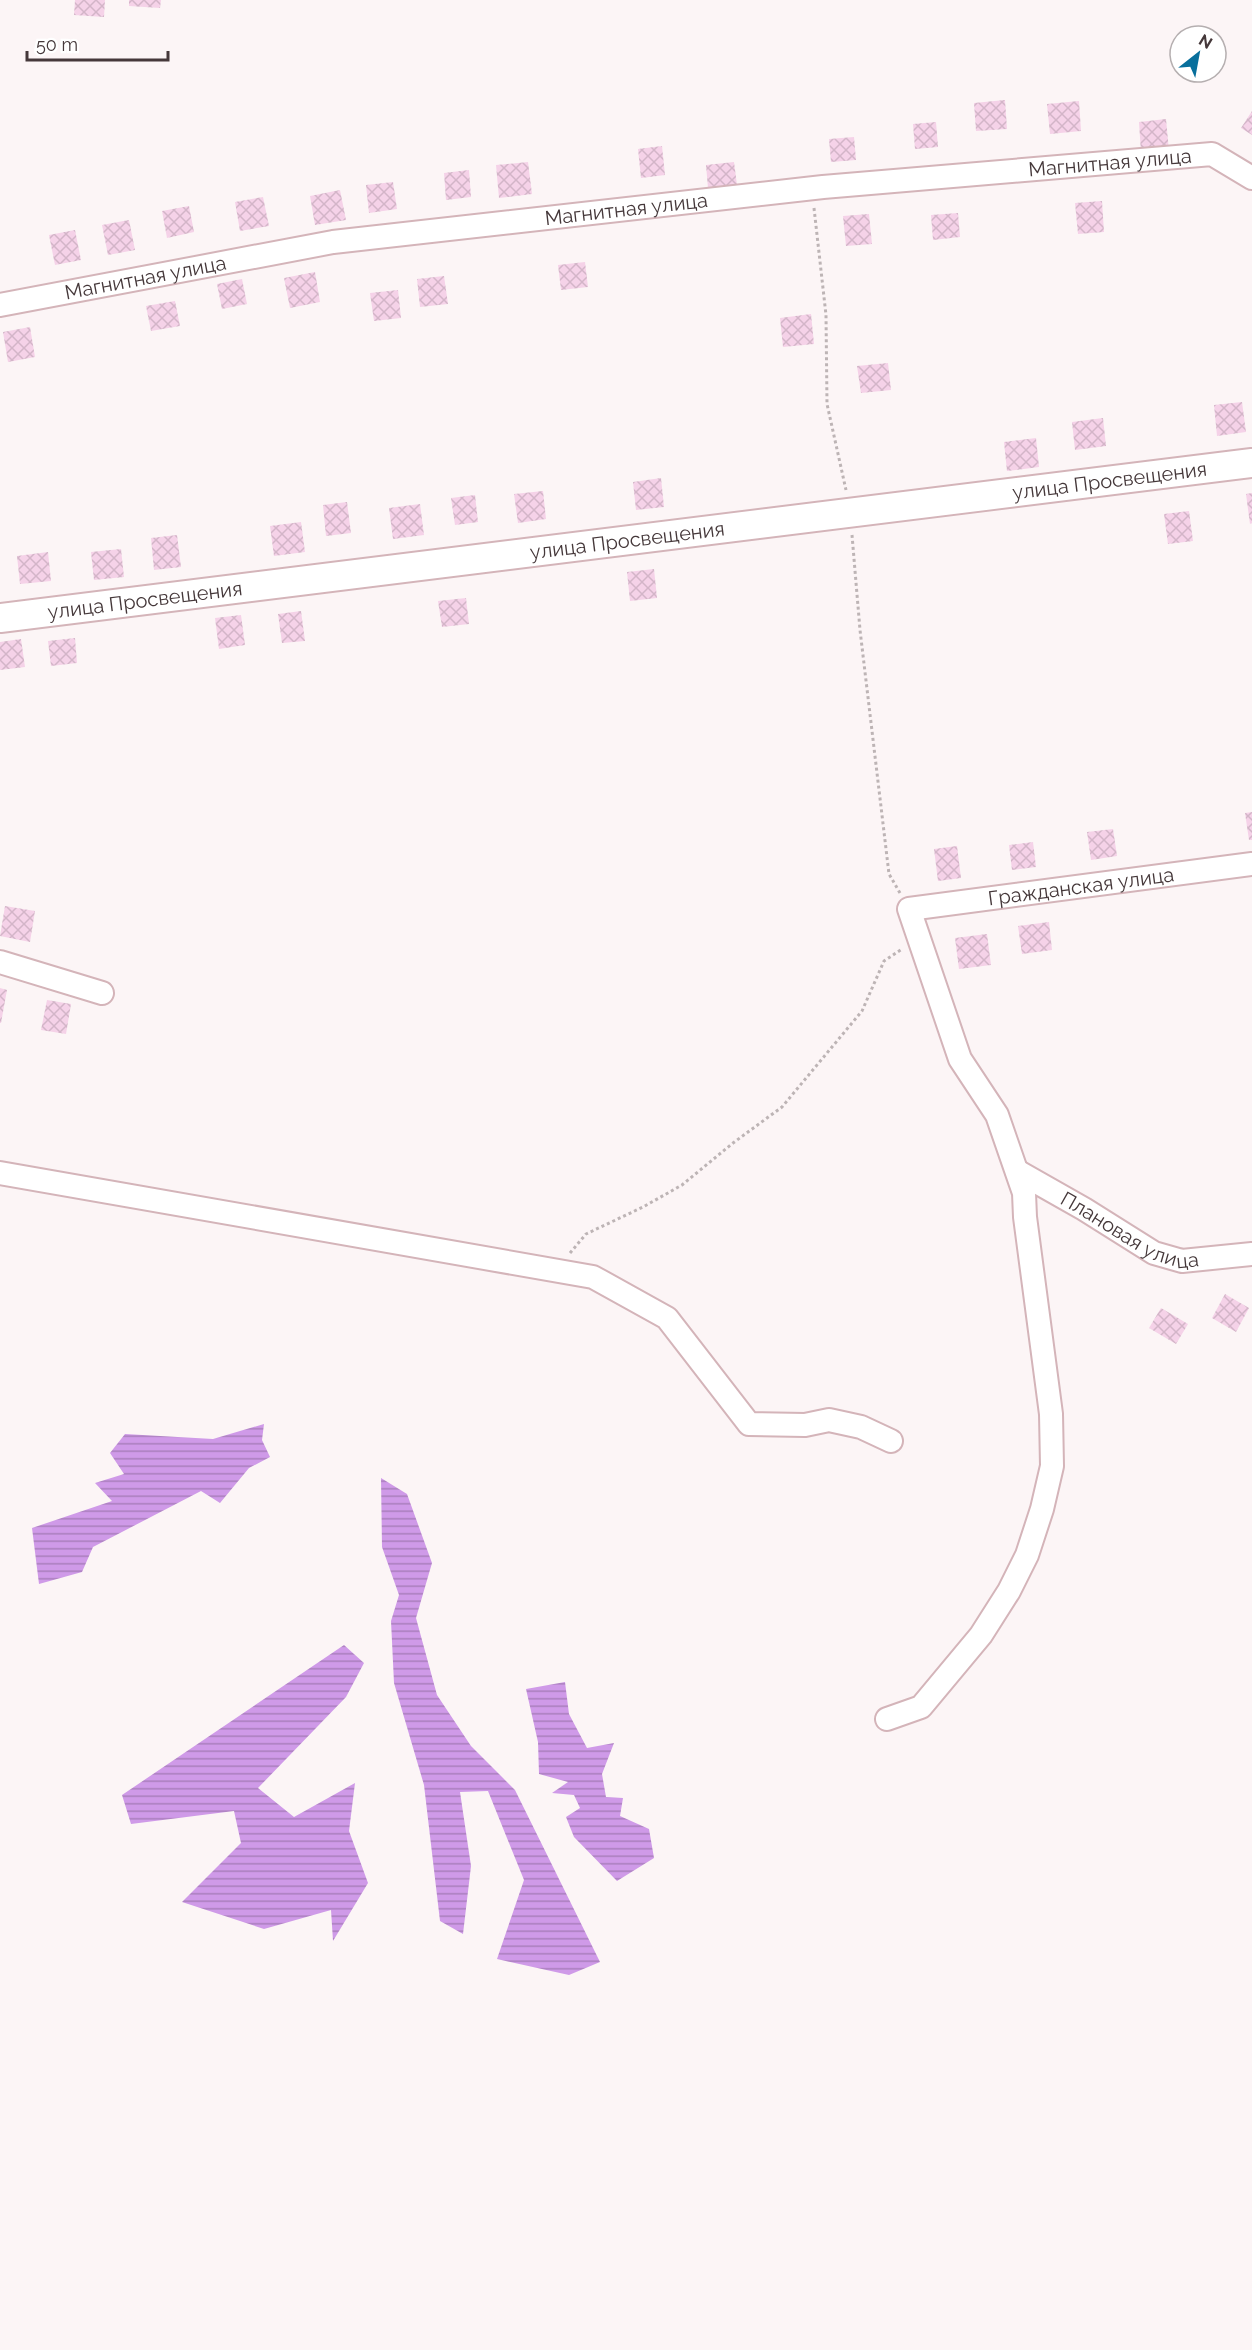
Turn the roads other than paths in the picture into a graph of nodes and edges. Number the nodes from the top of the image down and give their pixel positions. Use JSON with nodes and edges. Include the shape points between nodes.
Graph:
{"nodes":[{"id":1,"x":1252,"y":178,"type":"edge"},
{"id":2,"x":0,"y":305,"type":"edge"},
{"id":3,"x":1252,"y":463,"type":"edge"},
{"id":4,"x":0,"y":618,"type":"edge"},
{"id":5,"x":1252,"y":864,"type":"edge"},
{"id":6,"x":0,"y":962,"type":"edge"},
{"id":7,"x":102,"y":993,"type":"dead end"},
{"id":8,"x":1017,"y":1171,"type":"junction"},
{"id":9,"x":0,"y":1173,"type":"edge"},
{"id":10,"x":1252,"y":1254,"type":"edge"},
{"id":11,"x":891,"y":1441,"type":"dead end"},
{"id":12,"x":887,"y":1719,"type":"dead end"}],
"edges":[{"from":1,"to":2,"type":"street","name":"Магнитная улица","via":[[1212,154],[812,189],[333,242]]},
{"from":3,"to":4,"type":"street","name":"улица Просвещения"},
{"from":5,"to":8,"type":"street","name":"Гражданская улица","via":[[909,909],[960,1059],[997,1114]]},
{"from":6,"to":7,"type":"street"},
{"from":8,"to":10,"type":"street","name":"Плановая улица","via":[[1154,1253],[1182,1261]]},
{"from":8,"to":12,"type":"street","via":[[1024,1193],[1051,1414],[1052,1467],[1027,1555],[981,1635],[921,1707]]},
{"from":9,"to":11,"type":"street","via":[[592,1277],[667,1318],[749,1424],[806,1425],[829,1420],[861,1426]]}]}
